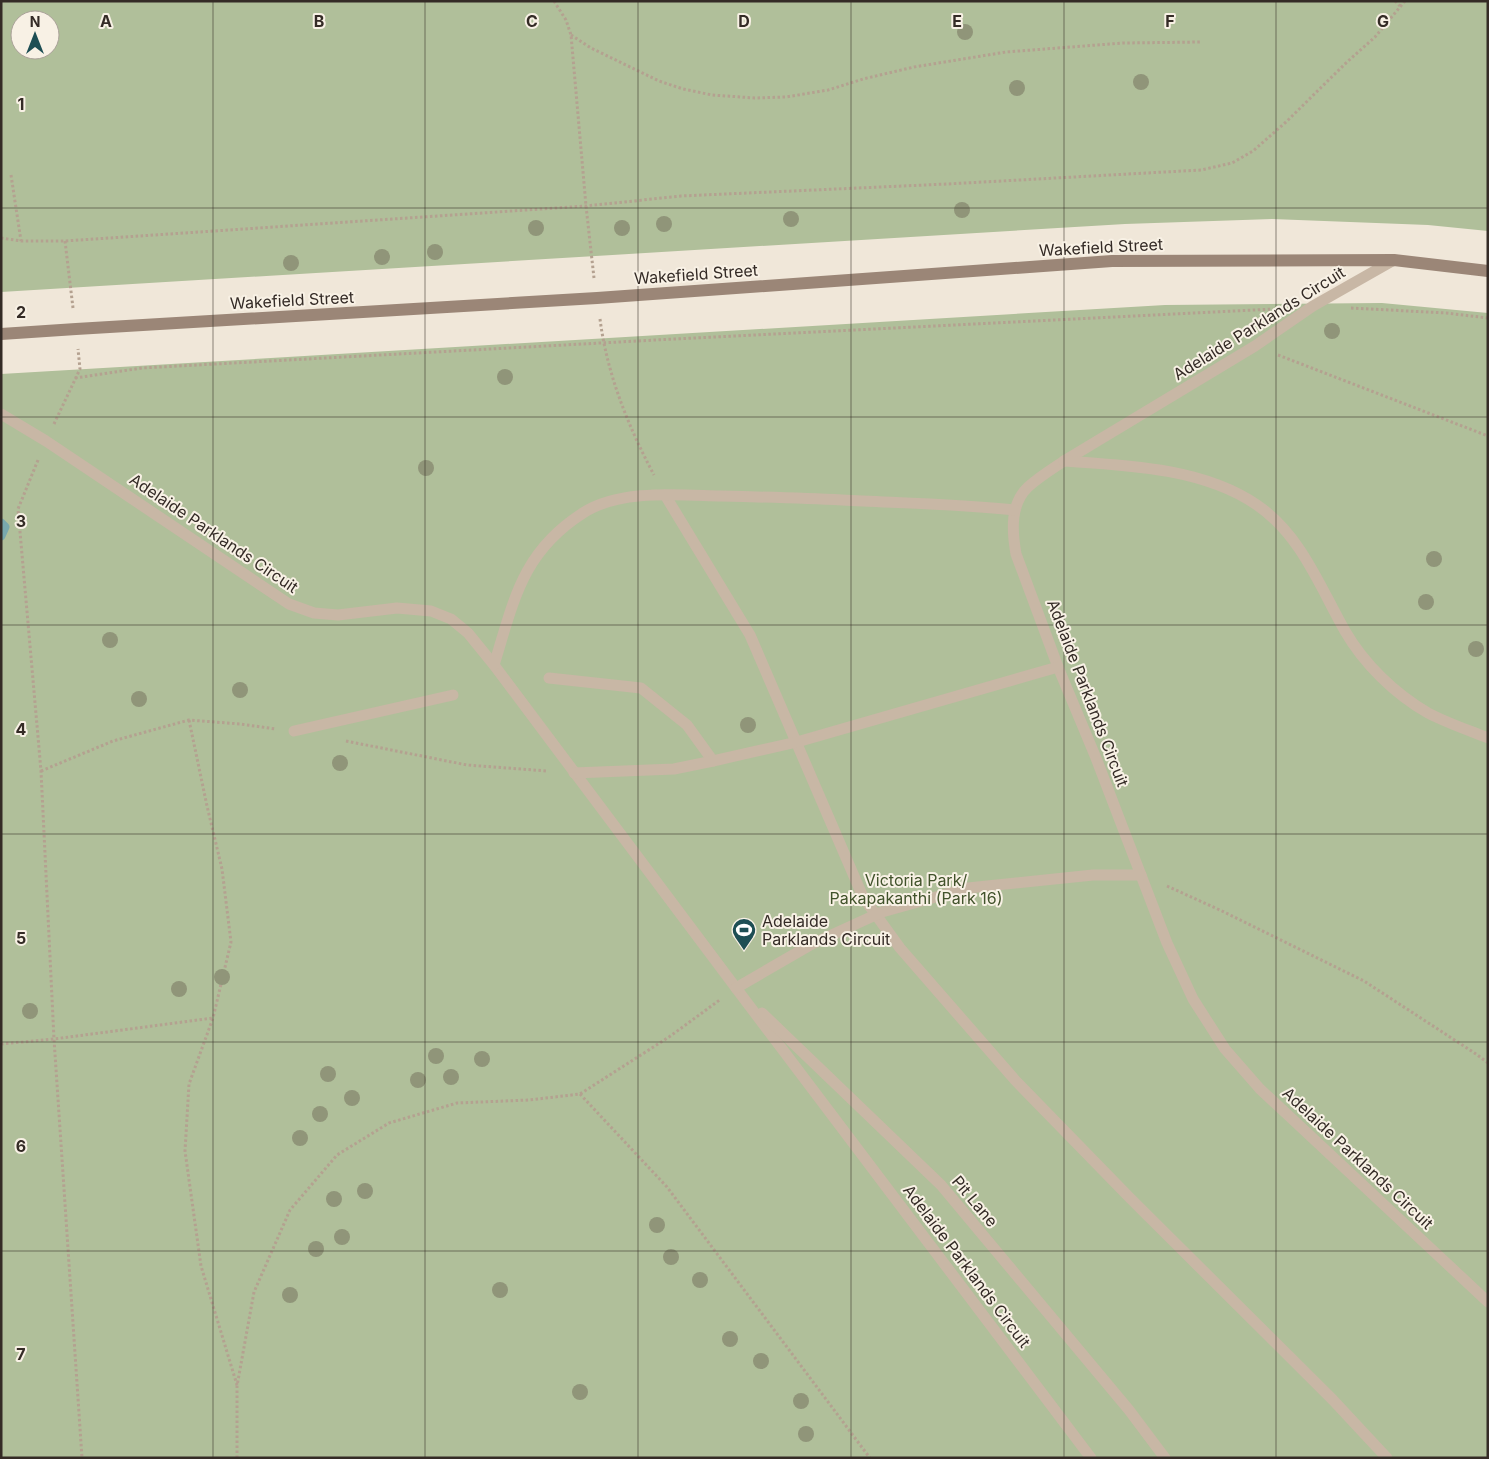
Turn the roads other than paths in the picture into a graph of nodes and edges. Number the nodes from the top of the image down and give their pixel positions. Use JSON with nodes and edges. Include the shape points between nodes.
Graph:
{"nodes":[{"id":1,"x":1394,"y":260,"type":"junction"},
{"id":2,"x":1488,"y":271,"type":"edge"},
{"id":3,"x":1,"y":334,"type":"edge"},
{"id":4,"x":1,"y":414,"type":"edge"},
{"id":5,"x":1064,"y":461,"type":"junction"},
{"id":6,"x":665,"y":495,"type":"junction"},
{"id":7,"x":1015,"y":510,"type":"junction"},
{"id":8,"x":494,"y":665,"type":"junction"},
{"id":9,"x":1058,"y":667,"type":"junction"},
{"id":10,"x":548,"y":678,"type":"dead end"},
{"id":11,"x":453,"y":695,"type":"dead end"},
{"id":12,"x":294,"y":731,"type":"dead end"},
{"id":13,"x":1488,"y":738,"type":"edge"},
{"id":14,"x":796,"y":742,"type":"junction"},
{"id":15,"x":713,"y":761,"type":"junction"},
{"id":16,"x":574,"y":773,"type":"junction"},
{"id":17,"x":1141,"y":875,"type":"junction"},
{"id":18,"x":875,"y":915,"type":"junction"},
{"id":19,"x":736,"y":988,"type":"junction"},
{"id":20,"x":1488,"y":1302,"type":"edge"},
{"id":21,"x":1092,"y":1458,"type":"edge"},
{"id":22,"x":1165,"y":1458,"type":"edge"},
{"id":23,"x":1387,"y":1458,"type":"edge"}],
"edges":[{"from":1,"to":2,"type":"main road","name":"Wakefield Street"},
{"from":1,"to":3,"type":"main road","name":"Wakefield Street","via":[[1112,261],[597,298]]},
{"from":1,"to":5,"type":"lane","name":"Adelaide Parklands Circuit","via":[[1313,306],[1255,346]]},
{"from":4,"to":8,"type":"lane","name":"Adelaide Parklands Circuit","via":[[46,440],[289,604],[314,613],[338,615],[396,608],[431,611],[451,619],[468,633]]},
{"from":5,"to":7,"type":"lane","name":"Adelaide Parklands Circuit","via":[[1027,488]]},
{"from":5,"to":13,"type":"lane","via":[[1167,471],[1219,486],[1257,505],[1274,519],[1302,552],[1346,633],[1390,685],[1430,713]]},
{"from":6,"to":7,"type":"lane","via":[[970,505]]},
{"from":6,"to":8,"type":"lane","via":[[601,504],[554,534],[523,577]]},
{"from":6,"to":14,"type":"lane","via":[[750,635]]},
{"from":7,"to":9,"type":"lane","name":"Adelaide Parklands Circuit","via":[[1012,527],[1016,554]]},
{"from":8,"to":16,"type":"lane","name":"Adelaide Parklands Circuit"},
{"from":9,"to":14,"type":"lane"},
{"from":9,"to":17,"type":"lane","name":"Adelaide Parklands Circuit"},
{"from":10,"to":15,"type":"lane","via":[[642,688],[687,725]]},
{"from":11,"to":12,"type":"lane"},
{"from":14,"to":15,"type":"lane"},
{"from":14,"to":18,"type":"lane","via":[[863,897]]},
{"from":15,"to":16,"type":"lane","via":[[674,770]]},
{"from":16,"to":19,"type":"lane","name":"Adelaide Parklands Circuit"},
{"from":17,"to":18,"type":"lane","via":[[1093,875],[968,888]]},
{"from":17,"to":20,"type":"lane","name":"Adelaide Parklands Circuit","via":[[1193,999],[1225,1049],[1260,1090]]},
{"from":18,"to":19,"type":"lane","via":[[812,944]]},
{"from":18,"to":23,"type":"lane","via":[[1015,1080]]},
{"from":19,"to":21,"type":"lane","name":"Adelaide Parklands Circuit"},
{"from":19,"to":22,"type":"lane","name":"Pit Lane","via":[[941,1185],[1129,1410]]}]}
